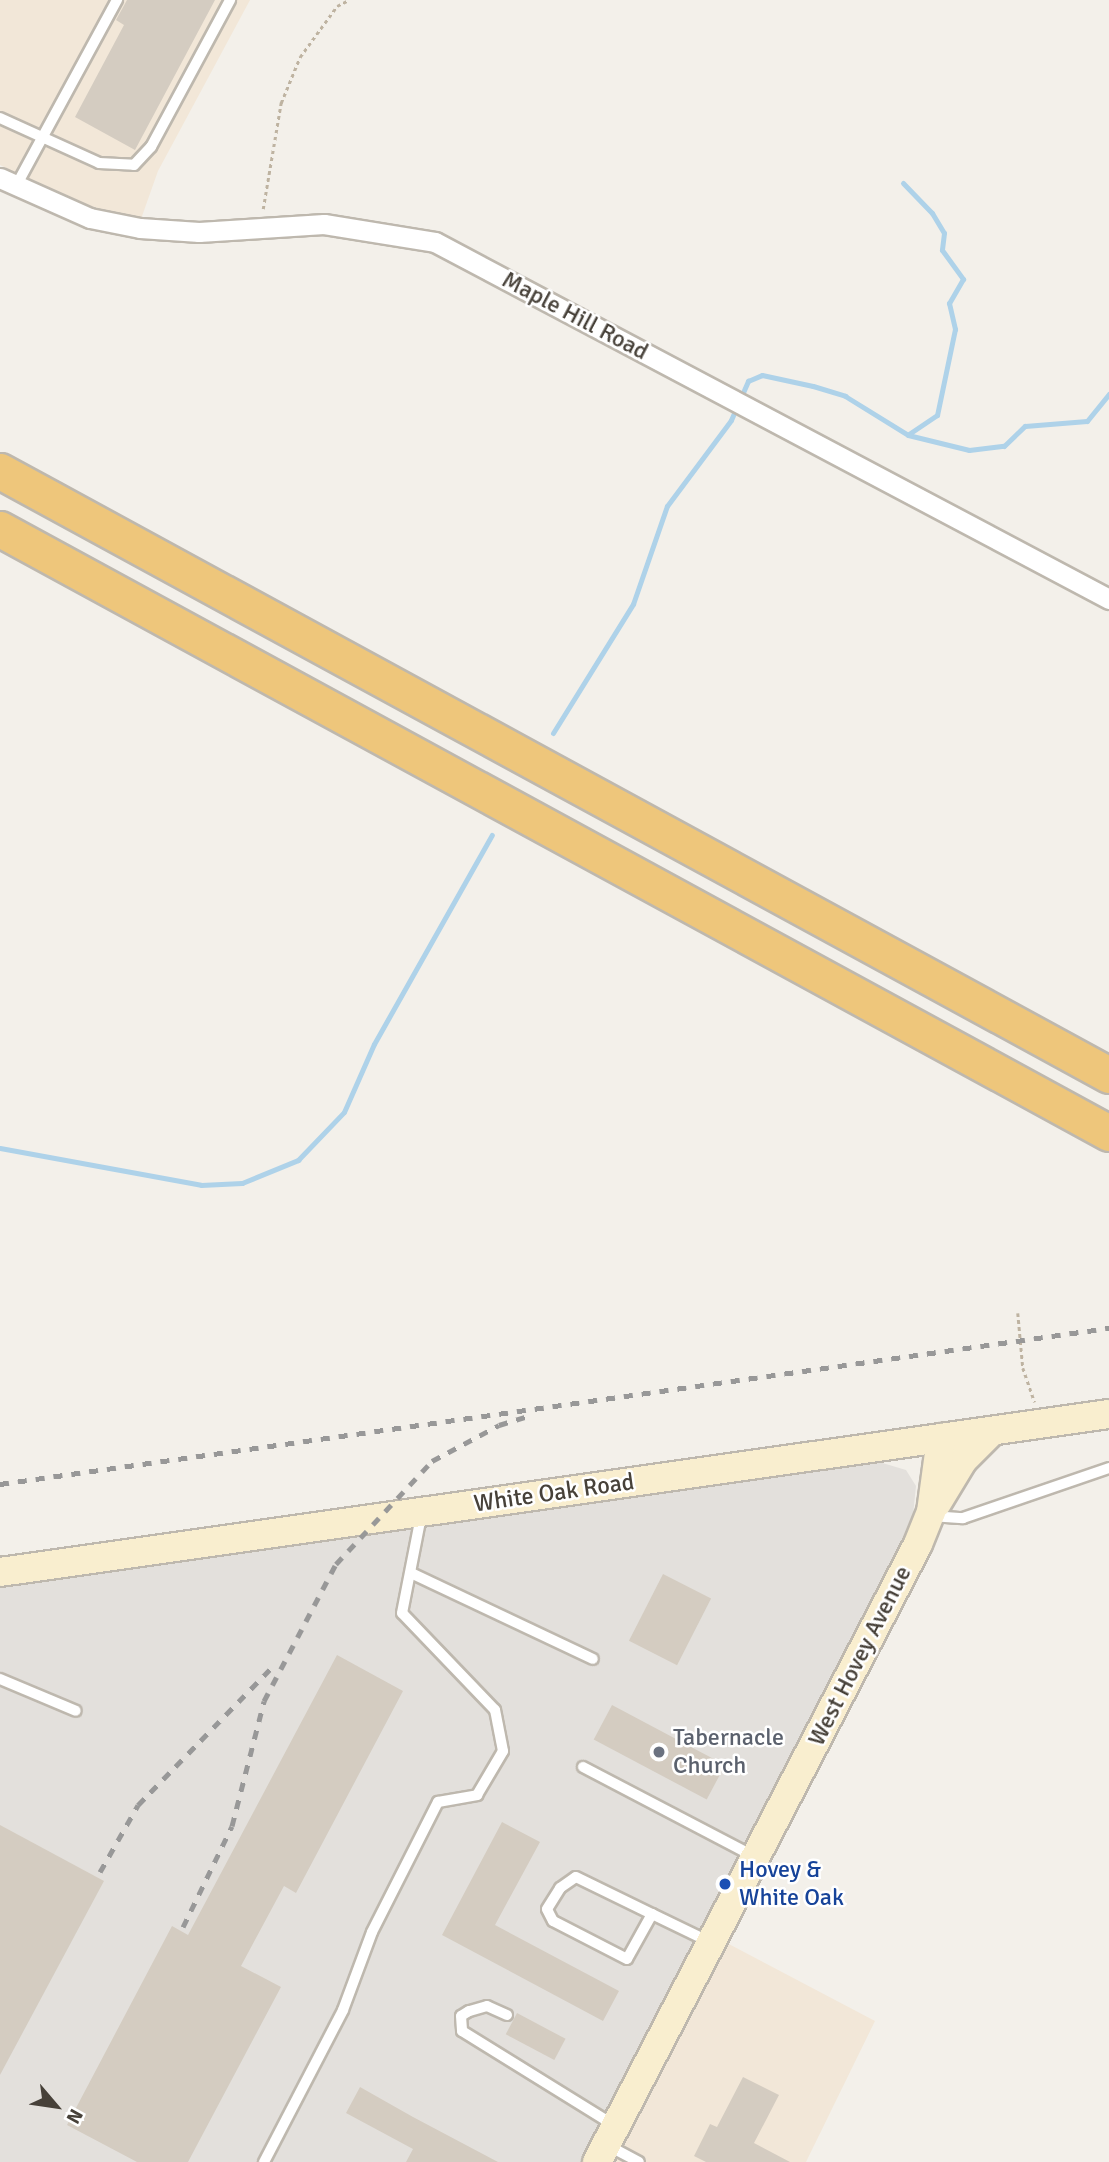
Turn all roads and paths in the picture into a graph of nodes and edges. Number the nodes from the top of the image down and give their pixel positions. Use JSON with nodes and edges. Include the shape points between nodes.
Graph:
{"nodes":[{"id":1,"x":117,"y":0,"type":"edge"},
{"id":2,"x":230,"y":0,"type":"edge"},
{"id":3,"x":349,"y":0,"type":"edge"},
{"id":4,"x":0,"y":118,"type":"edge"},
{"id":5,"x":42,"y":138,"type":"junction"},
{"id":6,"x":8,"y":182,"type":"edge"},
{"id":7,"x":261,"y":226,"type":"junction"},
{"id":8,"x":0,"y":471,"type":"edge"},
{"id":9,"x":0,"y":529,"type":"edge"},
{"id":10,"x":1109,"y":599,"type":"edge"},
{"id":11,"x":1109,"y":1075,"type":"edge"},
{"id":12,"x":1109,"y":1133,"type":"edge"},
{"id":13,"x":1018,"y":1313,"type":"dead end"},
{"id":14,"x":1109,"y":1414,"type":"edge"},
{"id":15,"x":1044,"y":1424,"type":"junction"},
{"id":16,"x":992,"y":1431,"type":"junction"},
{"id":17,"x":941,"y":1438,"type":"junction"},
{"id":18,"x":1109,"y":1468,"type":"edge"},
{"id":19,"x":421,"y":1512,"type":"junction"},
{"id":20,"x":931,"y":1514,"type":"junction"},
{"id":21,"x":0,"y":1572,"type":"edge"},
{"id":22,"x":411,"y":1573,"type":"junction"},
{"id":23,"x":593,"y":1659,"type":"dead end"},
{"id":24,"x":0,"y":1679,"type":"edge"},
{"id":25,"x":76,"y":1712,"type":"dead end"},
{"id":26,"x":583,"y":1767,"type":"dead end"},
{"id":27,"x":756,"y":1857,"type":"junction"},
{"id":28,"x":652,"y":1914,"type":"junction"},
{"id":29,"x":712,"y":1943,"type":"junction"},
{"id":30,"x":507,"y":2015,"type":"dead end"},
{"id":31,"x":606,"y":2144,"type":"edge"},
{"id":32,"x":264,"y":2162,"type":"edge"},
{"id":33,"x":639,"y":2162,"type":"edge"}],
"edges":[{"from":1,"to":5,"type":"lane"},
{"from":2,"to":5,"type":"lane","via":[[151,147],[134,165],[112,167]]},
{"from":3,"to":7,"type":"path","via":[[337,6],[300,57],[281,103]]},
{"from":4,"to":5,"type":"lane"},
{"from":5,"to":6,"type":"lane"},
{"from":6,"to":7,"type":"street","name":"Maple Hill Road","via":[[117,224],[199,232]]},
{"from":7,"to":10,"type":"street","name":"Maple Hill Road","via":[[324,224],[435,242]]},
{"from":8,"to":11,"type":"highway"},
{"from":9,"to":12,"type":"highway"},
{"from":13,"to":15,"type":"path","via":[[1023,1368]]},
{"from":14,"to":15,"type":"street","name":"White Oak Road"},
{"from":15,"to":16,"type":"street","name":"White Oak Road"},
{"from":16,"to":17,"type":"street","name":"White Oak Road"},
{"from":16,"to":20,"type":"street","via":[[964,1460]]},
{"from":17,"to":19,"type":"street","name":"White Oak Road"},
{"from":17,"to":20,"type":"street","name":"West Hovey Avenue"},
{"from":18,"to":20,"type":"lane","via":[[964,1518]]},
{"from":19,"to":21,"type":"street","name":"White Oak Road"},
{"from":19,"to":22,"type":"lane"},
{"from":20,"to":27,"type":"street","name":"West Hovey Avenue"},
{"from":22,"to":23,"type":"lane"},
{"from":22,"to":32,"type":"lane","via":[[402,1614],[495,1710],[503,1751],[477,1795],[438,1802],[372,1932],[343,2010]]},
{"from":24,"to":25,"type":"lane"},
{"from":26,"to":27,"type":"lane"},
{"from":27,"to":29,"type":"street","name":"West Hovey Avenue"},
{"from":28,"to":28,"type":"lane","via":[[576,1877],[560,1888],[547,1909],[553,1921],[627,1959]]},
{"from":28,"to":29,"type":"lane"},
{"from":29,"to":31,"type":"street","name":"West Hovey Avenue"},
{"from":30,"to":31,"type":"lane","via":[[487,2006],[469,2011],[461,2016],[462,2031]]},
{"from":31,"to":33,"type":"lane"}]}
